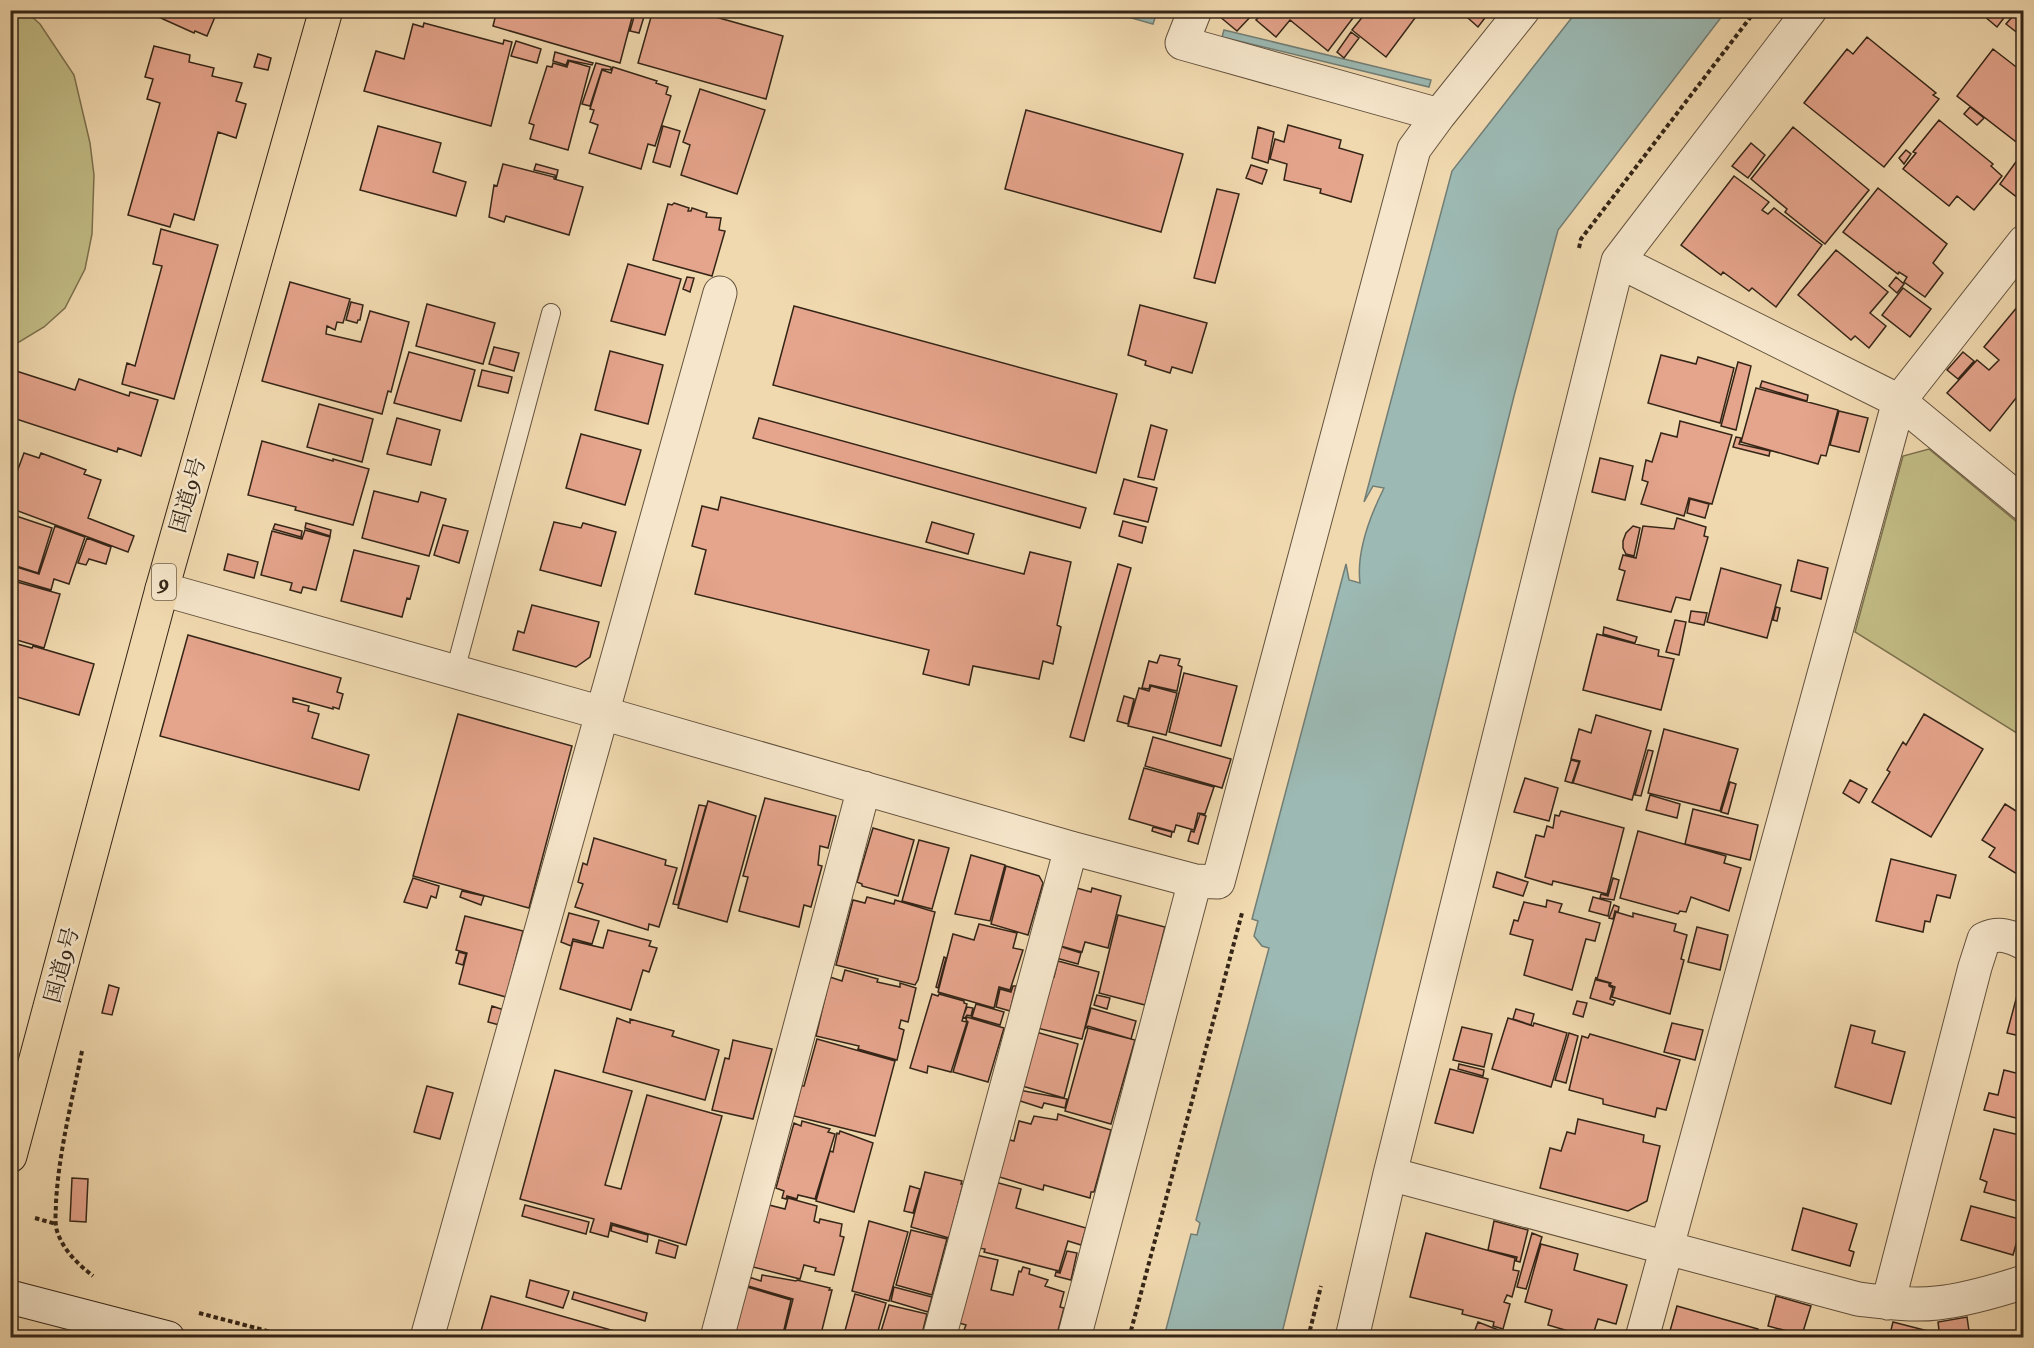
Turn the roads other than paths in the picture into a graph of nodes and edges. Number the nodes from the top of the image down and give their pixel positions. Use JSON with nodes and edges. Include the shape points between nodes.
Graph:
{"nodes":[{"id":1,"x":326,"y":10,"type":"edge"},
{"id":2,"x":1195,"y":10,"type":"edge"},
{"id":3,"x":1523,"y":10,"type":"edge"},
{"id":4,"x":1810,"y":10,"type":"edge"},
{"id":5,"x":1438,"y":115,"type":"junction"},
{"id":6,"x":2024,"y":242,"type":"edge"},
{"id":7,"x":1618,"y":261,"type":"junction"},
{"id":8,"x":720,"y":293,"type":"dead end"},
{"id":9,"x":551,"y":313,"type":"dead end"},
{"id":10,"x":1899,"y":401,"type":"junction"},
{"id":11,"x":2024,"y":504,"type":"edge"},
{"id":12,"x":162,"y":589,"type":"junction"},
{"id":13,"x":455,"y":671,"type":"junction"},
{"id":14,"x":602,"y":713,"type":"junction"},
{"id":15,"x":864,"y":788,"type":"junction"},
{"id":16,"x":1071,"y":848,"type":"junction"},
{"id":17,"x":1194,"y":881,"type":"junction"},
{"id":18,"x":2024,"y":943,"type":"edge"},
{"id":19,"x":10,"y":1156,"type":"edge"},
{"id":20,"x":1390,"y":1174,"type":"junction"},
{"id":21,"x":1666,"y":1248,"type":"junction"},
{"id":22,"x":2024,"y":1282,"type":"edge"},
{"id":23,"x":10,"y":1297,"type":"edge"},
{"id":24,"x":1888,"y":1303,"type":"junction"},
{"id":25,"x":168,"y":1338,"type":"edge"},
{"id":26,"x":427,"y":1338,"type":"edge"},
{"id":27,"x":717,"y":1338,"type":"edge"},
{"id":28,"x":939,"y":1338,"type":"edge"},
{"id":29,"x":1074,"y":1338,"type":"edge"},
{"id":30,"x":1352,"y":1338,"type":"edge"},
{"id":31,"x":1642,"y":1338,"type":"edge"}],
"edges":[{"from":1,"to":12,"type":"highway","name":"国道9号","number":"9"},
{"from":2,"to":5,"type":"street","via":[[1182,43]]},
{"from":3,"to":5,"type":"street"},
{"from":4,"to":7,"type":"street"},
{"from":5,"to":17,"type":"street","via":[[1414,149],[1218,882]]},
{"from":6,"to":10,"type":"street"},
{"from":7,"to":10,"type":"street"},
{"from":7,"to":20,"type":"street"},
{"from":8,"to":14,"type":"street"},
{"from":9,"to":13,"type":"lane"},
{"from":10,"to":11,"type":"street"},
{"from":10,"to":21,"type":"street"},
{"from":12,"to":13,"type":"street"},
{"from":12,"to":19,"type":"highway","name":"国道9号","number":"9"},
{"from":13,"to":14,"type":"street"},
{"from":14,"to":15,"type":"street"},
{"from":14,"to":26,"type":"street"},
{"from":15,"to":16,"type":"street"},
{"from":15,"to":27,"type":"street"},
{"from":16,"to":17,"type":"street"},
{"from":16,"to":28,"type":"street"},
{"from":17,"to":29,"type":"street"},
{"from":18,"to":24,"type":"street","via":[[2007,935],[1994,934],[1984,939]]},
{"from":20,"to":21,"type":"street"},
{"from":20,"to":30,"type":"street"},
{"from":21,"to":24,"type":"street","via":[[1858,1299]]},
{"from":21,"to":31,"type":"street"},
{"from":22,"to":24,"type":"street","via":[[1936,1303]]},
{"from":23,"to":25,"type":"street"}]}
